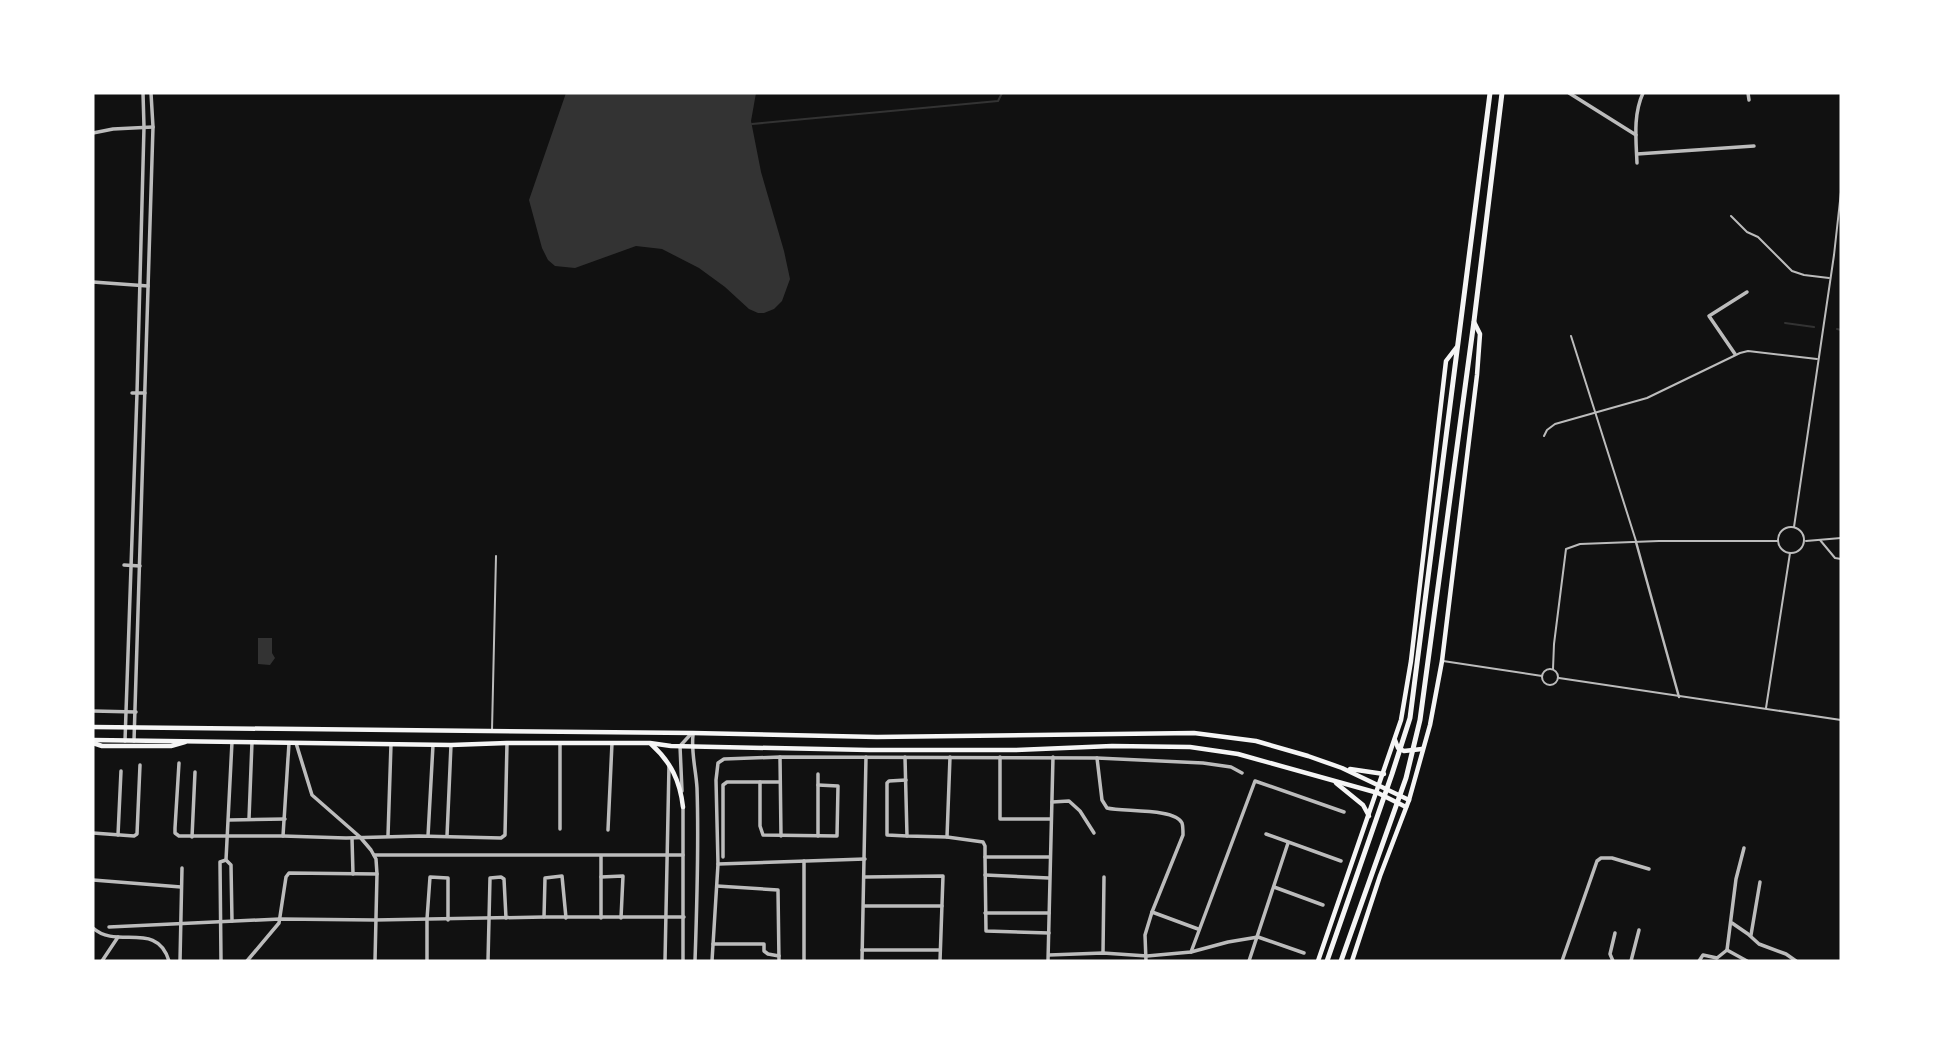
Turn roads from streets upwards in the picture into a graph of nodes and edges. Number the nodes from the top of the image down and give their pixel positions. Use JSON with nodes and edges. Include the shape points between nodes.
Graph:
{"nodes":[{"id":1,"x":143,"y":93,"type":"edge"},
{"id":2,"x":151,"y":93,"type":"edge"},
{"id":3,"x":1490,"y":93,"type":"edge"},
{"id":4,"x":1502,"y":93,"type":"edge"},
{"id":5,"x":1569,"y":93,"type":"edge"},
{"id":6,"x":1643,"y":93,"type":"edge"},
{"id":7,"x":1748,"y":93,"type":"edge"},
{"id":8,"x":1749,"y":100,"type":"dead end"},
{"id":9,"x":153,"y":127,"type":"junction"},
{"id":10,"x":144,"y":128,"type":"junction"},
{"id":11,"x":93,"y":133,"type":"edge"},
{"id":12,"x":1636,"y":135,"type":"junction"},
{"id":13,"x":1754,"y":146,"type":"dead end"},
{"id":14,"x":1637,"y":154,"type":"junction"},
{"id":15,"x":1637,"y":163,"type":"dead end"},
{"id":16,"x":93,"y":282,"type":"edge"},
{"id":17,"x":140,"y":286,"type":"junction"},
{"id":18,"x":148,"y":286,"type":"junction"},
{"id":19,"x":1748,"y":292,"type":"dead end"},
{"id":20,"x":1474,"y":321,"type":"junction"},
{"id":21,"x":1456,"y":348,"type":"junction"},
{"id":22,"x":1735,"y":354,"type":"road end"},
{"id":23,"x":135,"y":393,"type":"junction"},
{"id":24,"x":145,"y":393,"type":"junction"},
{"id":25,"x":1636,"y":542,"type":"road end"},
{"id":26,"x":124,"y":565,"type":"dead end"},
{"id":27,"x":131,"y":565,"type":"junction"},
{"id":28,"x":140,"y":566,"type":"junction"},
{"id":29,"x":1679,"y":697,"type":"road end"},
{"id":30,"x":93,"y":711,"type":"edge"},
{"id":31,"x":127,"y":712,"type":"junction"},
{"id":32,"x":136,"y":712,"type":"junction"},
{"id":33,"x":93,"y":727,"type":"edge"},
{"id":34,"x":126,"y":728,"type":"junction"},
{"id":35,"x":135,"y":728,"type":"junction"},
{"id":36,"x":693,"y":733,"type":"junction"},
{"id":37,"x":1395,"y":740,"type":"junction"},
{"id":38,"x":93,"y":741,"type":"edge"},
{"id":39,"x":125,"y":741,"type":"junction"},
{"id":40,"x":134,"y":741,"type":"junction"},
{"id":41,"x":186,"y":741,"type":"junction"},
{"id":42,"x":232,"y":742,"type":"junction"},
{"id":43,"x":252,"y":742,"type":"junction"},
{"id":44,"x":289,"y":743,"type":"junction"},
{"id":45,"x":296,"y":743,"type":"junction"},
{"id":46,"x":508,"y":743,"type":"junction"},
{"id":47,"x":560,"y":743,"type":"junction"},
{"id":48,"x":612,"y":743,"type":"junction"},
{"id":49,"x":391,"y":744,"type":"junction"},
{"id":50,"x":650,"y":744,"type":"junction"},
{"id":51,"x":433,"y":745,"type":"junction"},
{"id":52,"x":451,"y":745,"type":"junction"},
{"id":53,"x":680,"y":746,"type":"junction"},
{"id":54,"x":692,"y":746,"type":"junction"},
{"id":55,"x":1422,"y":749,"type":"junction"},
{"id":56,"x":779,"y":757,"type":"junction"},
{"id":57,"x":866,"y":757,"type":"junction"},
{"id":58,"x":905,"y":757,"type":"junction"},
{"id":59,"x":950,"y":757,"type":"junction"},
{"id":60,"x":1000,"y":757,"type":"junction"},
{"id":61,"x":1053,"y":757,"type":"junction"},
{"id":62,"x":1097,"y":758,"type":"junction"},
{"id":63,"x":179,"y":763,"type":"dead end"},
{"id":64,"x":669,"y":763,"type":"junction"},
{"id":65,"x":140,"y":765,"type":"dead end"},
{"id":66,"x":1342,"y":768,"type":"junction"},
{"id":67,"x":121,"y":771,"type":"dead end"},
{"id":68,"x":195,"y":772,"type":"dead end"},
{"id":69,"x":818,"y":774,"type":"dead end"},
{"id":70,"x":1242,"y":774,"type":"dead end"},
{"id":71,"x":1384,"y":774,"type":"junction"},
{"id":72,"x":906,"y":780,"type":"junction"},
{"id":73,"x":1333,"y":780,"type":"junction"},
{"id":74,"x":760,"y":782,"type":"junction"},
{"id":75,"x":780,"y":782,"type":"junction"},
{"id":76,"x":818,"y":785,"type":"junction"},
{"id":77,"x":1380,"y":786,"type":"junction"},
{"id":78,"x":1377,"y":793,"type":"junction"},
{"id":79,"x":1052,"y":802,"type":"junction"},
{"id":80,"x":1407,"y":804,"type":"junction"},
{"id":81,"x":683,"y":807,"type":"junction"},
{"id":82,"x":1344,"y":811,"type":"dead end"},
{"id":83,"x":1369,"y":817,"type":"junction"},
{"id":84,"x":285,"y":818,"type":"junction"},
{"id":85,"x":249,"y":819,"type":"junction"},
{"id":86,"x":1051,"y":819,"type":"junction"},
{"id":87,"x":229,"y":820,"type":"junction"},
{"id":88,"x":560,"y":829,"type":"dead end"},
{"id":89,"x":608,"y":830,"type":"dead end"},
{"id":90,"x":93,"y":833,"type":"edge"},
{"id":91,"x":1094,"y":833,"type":"dead end"},
{"id":92,"x":1266,"y":834,"type":"dead end"},
{"id":93,"x":118,"y":835,"type":"junction"},
{"id":94,"x":192,"y":836,"type":"junction"},
{"id":95,"x":228,"y":836,"type":"junction"},
{"id":96,"x":283,"y":836,"type":"junction"},
{"id":97,"x":388,"y":836,"type":"junction"},
{"id":98,"x":428,"y":836,"type":"junction"},
{"id":99,"x":447,"y":836,"type":"junction"},
{"id":100,"x":781,"y":836,"type":"junction"},
{"id":101,"x":818,"y":836,"type":"junction"},
{"id":102,"x":907,"y":836,"type":"junction"},
{"id":103,"x":360,"y":837,"type":"junction"},
{"id":104,"x":947,"y":837,"type":"junction"},
{"id":105,"x":352,"y":838,"type":"junction"},
{"id":106,"x":1288,"y":844,"type":"junction"},
{"id":107,"x":1744,"y":848,"type":"dead end"},
{"id":108,"x":374,"y":855,"type":"junction"},
{"id":109,"x":667,"y":855,"type":"junction"},
{"id":110,"x":682,"y":855,"type":"junction"},
{"id":111,"x":601,"y":856,"type":"junction"},
{"id":112,"x":723,"y":857,"type":"dead end"},
{"id":113,"x":985,"y":857,"type":"junction"},
{"id":114,"x":1050,"y":857,"type":"junction"},
{"id":115,"x":865,"y":859,"type":"junction"},
{"id":116,"x":226,"y":860,"type":"junction"},
{"id":117,"x":804,"y":861,"type":"junction"},
{"id":118,"x":1341,"y":861,"type":"dead end"},
{"id":119,"x":718,"y":864,"type":"junction"},
{"id":120,"x":182,"y":868,"type":"dead end"},
{"id":121,"x":1649,"y":869,"type":"dead end"},
{"id":122,"x":354,"y":874,"type":"junction"},
{"id":123,"x":377,"y":874,"type":"junction"},
{"id":124,"x":984,"y":875,"type":"junction"},
{"id":125,"x":601,"y":877,"type":"junction"},
{"id":126,"x":864,"y":877,"type":"junction"},
{"id":127,"x":1104,"y":877,"type":"dead end"},
{"id":128,"x":1049,"y":878,"type":"junction"},
{"id":129,"x":93,"y":880,"type":"edge"},
{"id":130,"x":1760,"y":882,"type":"dead end"},
{"id":131,"x":717,"y":886,"type":"junction"},
{"id":132,"x":181,"y":887,"type":"junction"},
{"id":133,"x":1274,"y":887,"type":"junction"},
{"id":134,"x":1323,"y":905,"type":"dead end"},
{"id":135,"x":863,"y":906,"type":"junction"},
{"id":136,"x":942,"y":906,"type":"junction"},
{"id":137,"x":1152,"y":912,"type":"junction"},
{"id":138,"x":985,"y":913,"type":"junction"},
{"id":139,"x":1049,"y":913,"type":"junction"},
{"id":140,"x":544,"y":917,"type":"junction"},
{"id":141,"x":489,"y":918,"type":"junction"},
{"id":142,"x":506,"y":918,"type":"junction"},
{"id":143,"x":566,"y":918,"type":"junction"},
{"id":144,"x":601,"y":918,"type":"junction"},
{"id":145,"x":621,"y":918,"type":"junction"},
{"id":146,"x":665,"y":918,"type":"junction"},
{"id":147,"x":684,"y":918,"type":"junction"},
{"id":148,"x":280,"y":919,"type":"junction"},
{"id":149,"x":427,"y":919,"type":"junction"},
{"id":150,"x":375,"y":920,"type":"junction"},
{"id":151,"x":448,"y":920,"type":"junction"},
{"id":152,"x":232,"y":921,"type":"junction"},
{"id":153,"x":221,"y":922,"type":"junction"},
{"id":154,"x":1732,"y":923,"type":"junction"},
{"id":155,"x":180,"y":925,"type":"junction"},
{"id":156,"x":109,"y":927,"type":"dead end"},
{"id":157,"x":93,"y":928,"type":"edge"},
{"id":158,"x":1199,"y":929,"type":"junction"},
{"id":159,"x":1639,"y":930,"type":"dead end"},
{"id":160,"x":1049,"y":933,"type":"junction"},
{"id":161,"x":1615,"y":933,"type":"dead end"},
{"id":162,"x":1751,"y":935,"type":"junction"},
{"id":163,"x":118,"y":937,"type":"junction"},
{"id":164,"x":1258,"y":937,"type":"junction"},
{"id":165,"x":713,"y":944,"type":"junction"},
{"id":166,"x":862,"y":950,"type":"junction"},
{"id":167,"x":940,"y":950,"type":"junction"},
{"id":168,"x":1727,"y":950,"type":"junction"},
{"id":169,"x":1191,"y":952,"type":"junction"},
{"id":170,"x":1103,"y":953,"type":"junction"},
{"id":171,"x":1304,"y":953,"type":"dead end"},
{"id":172,"x":1049,"y":955,"type":"junction"},
{"id":173,"x":1147,"y":959,"type":"edge"},
{"id":174,"x":778,"y":960,"type":"edge"},
{"id":175,"x":102,"y":961,"type":"edge"},
{"id":176,"x":169,"y":961,"type":"edge"},
{"id":177,"x":180,"y":961,"type":"edge"},
{"id":178,"x":221,"y":961,"type":"edge"},
{"id":179,"x":247,"y":961,"type":"edge"},
{"id":180,"x":375,"y":961,"type":"edge"},
{"id":181,"x":427,"y":961,"type":"edge"},
{"id":182,"x":488,"y":961,"type":"edge"},
{"id":183,"x":665,"y":961,"type":"edge"},
{"id":184,"x":683,"y":961,"type":"edge"},
{"id":185,"x":695,"y":961,"type":"edge"},
{"id":186,"x":712,"y":961,"type":"edge"},
{"id":187,"x":804,"y":961,"type":"edge"},
{"id":188,"x":862,"y":961,"type":"edge"},
{"id":189,"x":940,"y":961,"type":"edge"},
{"id":190,"x":1048,"y":961,"type":"edge"},
{"id":191,"x":1249,"y":961,"type":"edge"},
{"id":192,"x":1318,"y":961,"type":"edge"},
{"id":193,"x":1327,"y":961,"type":"edge"},
{"id":194,"x":1341,"y":961,"type":"edge"},
{"id":195,"x":1354,"y":961,"type":"edge"},
{"id":196,"x":1562,"y":961,"type":"edge"},
{"id":197,"x":1613,"y":961,"type":"edge"},
{"id":198,"x":1631,"y":961,"type":"edge"},
{"id":199,"x":1699,"y":961,"type":"edge"},
{"id":200,"x":1747,"y":961,"type":"edge"},
{"id":201,"x":1796,"y":961,"type":"edge"}],
"edges":[{"from":1,"to":10,"type":"street"},
{"from":2,"to":9,"type":"street"},
{"from":3,"to":21,"type":"main road"},
{"from":4,"to":20,"type":"main road"},
{"from":5,"to":12,"type":"street"},
{"from":6,"to":12,"type":"street"},
{"from":7,"to":8,"type":"street"},
{"from":9,"to":10,"type":"street"},
{"from":9,"to":18,"type":"street"},
{"from":10,"to":11,"type":"street"},
{"from":10,"to":17,"type":"street"},
{"from":12,"to":14,"type":"street"},
{"from":13,"to":14,"type":"street"},
{"from":14,"to":15,"type":"street"},
{"from":16,"to":17,"type":"street"},
{"from":17,"to":18,"type":"street"},
{"from":17,"to":23,"type":"street"},
{"from":18,"to":24,"type":"street"},
{"from":19,"to":22,"type":"street","via":[[1709,316]]},
{"from":20,"to":55,"type":"main road","via":[[1480,334],[1478,375],[1442,660]]},
{"from":20,"to":194,"type":"main road","via":[[1420,720],[1406,778]]},
{"from":21,"to":37,"type":"main road","via":[[1446,362],[1411,661]]},
{"from":21,"to":193,"type":"main road","via":[[1410,718]]},
{"from":23,"to":24,"type":"street"},
{"from":23,"to":27,"type":"street"},
{"from":24,"to":28,"type":"street"},
{"from":25,"to":29,"type":"street"},
{"from":26,"to":27,"type":"street"},
{"from":27,"to":28,"type":"street"},
{"from":27,"to":31,"type":"street"},
{"from":28,"to":32,"type":"street"},
{"from":30,"to":31,"type":"street"},
{"from":31,"to":32,"type":"street"},
{"from":31,"to":34,"type":"street"},
{"from":32,"to":35,"type":"street"},
{"from":33,"to":34,"type":"main road"},
{"from":34,"to":35,"type":"main road"},
{"from":34,"to":39,"type":"street"},
{"from":35,"to":36,"type":"main road"},
{"from":35,"to":40,"type":"street"},
{"from":36,"to":53,"type":"street"},
{"from":36,"to":54,"type":"street"},
{"from":36,"to":66,"type":"main road","via":[[877,737],[1195,733],[1256,741]]},
{"from":37,"to":55,"type":"main road","via":[[1404,751]]},
{"from":37,"to":71,"type":"main road"},
{"from":38,"to":39,"type":"main road"},
{"from":38,"to":41,"type":"main road","via":[[102,746],[171,746]]},
{"from":39,"to":40,"type":"main road"},
{"from":40,"to":41,"type":"main road"},
{"from":41,"to":42,"type":"main road"},
{"from":42,"to":43,"type":"main road"},
{"from":42,"to":87,"type":"street"},
{"from":43,"to":44,"type":"main road"},
{"from":43,"to":85,"type":"street"},
{"from":44,"to":45,"type":"main road"},
{"from":44,"to":84,"type":"street"},
{"from":45,"to":49,"type":"main road"},
{"from":45,"to":103,"type":"street","via":[[312,795]]},
{"from":46,"to":47,"type":"main road"},
{"from":46,"to":52,"type":"main road"},
{"from":46,"to":99,"type":"street","via":[[504,836]]},
{"from":47,"to":48,"type":"main road"},
{"from":47,"to":88,"type":"street"},
{"from":48,"to":50,"type":"main road"},
{"from":48,"to":89,"type":"street"},
{"from":49,"to":51,"type":"main road"},
{"from":49,"to":97,"type":"street"},
{"from":50,"to":53,"type":"main road"},
{"from":50,"to":64,"type":"main road"},
{"from":51,"to":52,"type":"main road"},
{"from":51,"to":98,"type":"street"},
{"from":52,"to":99,"type":"street"},
{"from":53,"to":54,"type":"main road"},
{"from":53,"to":81,"type":"street"},
{"from":54,"to":73,"type":"main road","via":[[869,750],[1190,747],[1238,754]]},
{"from":54,"to":185,"type":"street","via":[[697,786]]},
{"from":55,"to":80,"type":"main road"},
{"from":56,"to":57,"type":"street"},
{"from":56,"to":75,"type":"street"},
{"from":56,"to":119,"type":"street","via":[[729,758],[718,763]]},
{"from":57,"to":58,"type":"street"},
{"from":57,"to":115,"type":"street"},
{"from":58,"to":59,"type":"street"},
{"from":58,"to":72,"type":"street"},
{"from":59,"to":60,"type":"street"},
{"from":59,"to":104,"type":"street"},
{"from":60,"to":61,"type":"street"},
{"from":60,"to":86,"type":"street","via":[[1000,819]]},
{"from":61,"to":62,"type":"street"},
{"from":61,"to":79,"type":"street"},
{"from":62,"to":70,"type":"street","via":[[1203,763],[1231,767]]},
{"from":62,"to":137,"type":"street","via":[[1107,808],[1167,814],[1182,823],[1183,835]]},
{"from":63,"to":94,"type":"street","via":[[175,831],[179,836]]},
{"from":64,"to":81,"type":"main road"},
{"from":64,"to":109,"type":"street"},
{"from":65,"to":93,"type":"street","via":[[138,833]]},
{"from":66,"to":71,"type":"main road"},
{"from":66,"to":77,"type":"main road"},
{"from":67,"to":93,"type":"street"},
{"from":68,"to":94,"type":"street"},
{"from":69,"to":76,"type":"street"},
{"from":71,"to":77,"type":"main road"},
{"from":72,"to":102,"type":"street"},
{"from":72,"to":102,"type":"street","via":[[887,783],[887,835]]},
{"from":73,"to":78,"type":"main road"},
{"from":73,"to":83,"type":"main road","via":[[1363,805]]},
{"from":74,"to":75,"type":"street"},
{"from":74,"to":100,"type":"street","via":[[760,832]]},
{"from":74,"to":112,"type":"street","via":[[723,785]]},
{"from":75,"to":100,"type":"street"},
{"from":76,"to":101,"type":"street"},
{"from":76,"to":101,"type":"street","via":[[838,786],[837,836]]},
{"from":77,"to":78,"type":"main road"},
{"from":77,"to":80,"type":"main road"},
{"from":78,"to":80,"type":"main road"},
{"from":78,"to":83,"type":"main road"},
{"from":79,"to":86,"type":"street"},
{"from":79,"to":91,"type":"street","via":[[1069,801]]},
{"from":80,"to":195,"type":"main road"},
{"from":81,"to":110,"type":"street"},
{"from":82,"to":158,"type":"street","via":[[1255,781]]},
{"from":83,"to":192,"type":"main road"},
{"from":84,"to":85,"type":"street"},
{"from":84,"to":96,"type":"street"},
{"from":85,"to":87,"type":"street"},
{"from":86,"to":114,"type":"street"},
{"from":87,"to":95,"type":"street"},
{"from":90,"to":93,"type":"street"},
{"from":92,"to":106,"type":"street"},
{"from":94,"to":95,"type":"street"},
{"from":95,"to":96,"type":"street"},
{"from":95,"to":116,"type":"street"},
{"from":96,"to":105,"type":"street"},
{"from":97,"to":98,"type":"street"},
{"from":97,"to":103,"type":"street"},
{"from":98,"to":99,"type":"street"},
{"from":100,"to":101,"type":"street"},
{"from":102,"to":104,"type":"street"},
{"from":103,"to":105,"type":"street"},
{"from":103,"to":108,"type":"street"},
{"from":104,"to":113,"type":"street","via":[[981,841]]},
{"from":105,"to":122,"type":"street"},
{"from":106,"to":118,"type":"street"},
{"from":106,"to":133,"type":"street"},
{"from":107,"to":154,"type":"street"},
{"from":108,"to":111,"type":"street"},
{"from":108,"to":123,"type":"street"},
{"from":109,"to":110,"type":"street"},
{"from":109,"to":111,"type":"street"},
{"from":109,"to":146,"type":"street"},
{"from":110,"to":147,"type":"street"},
{"from":111,"to":125,"type":"street"},
{"from":113,"to":114,"type":"street"},
{"from":113,"to":124,"type":"street"},
{"from":114,"to":128,"type":"street"},
{"from":115,"to":117,"type":"street"},
{"from":115,"to":126,"type":"street"},
{"from":116,"to":152,"type":"street","via":[[231,868]]},
{"from":116,"to":153,"type":"street","via":[[220,862]]},
{"from":117,"to":119,"type":"street"},
{"from":117,"to":187,"type":"street"},
{"from":119,"to":131,"type":"street"},
{"from":120,"to":132,"type":"street"},
{"from":121,"to":196,"type":"street","via":[[1612,858],[1597,862]]},
{"from":122,"to":123,"type":"street"},
{"from":122,"to":148,"type":"street","via":[[289,873]]},
{"from":123,"to":150,"type":"street"},
{"from":124,"to":128,"type":"street"},
{"from":124,"to":138,"type":"street"},
{"from":125,"to":144,"type":"street"},
{"from":125,"to":145,"type":"street","via":[[623,876]]},
{"from":126,"to":135,"type":"street"},
{"from":126,"to":136,"type":"street","via":[[941,876]]},
{"from":127,"to":170,"type":"street"},
{"from":128,"to":139,"type":"street"},
{"from":129,"to":132,"type":"street"},
{"from":130,"to":162,"type":"street"},
{"from":131,"to":165,"type":"street"},
{"from":131,"to":174,"type":"street","via":[[778,890]]},
{"from":132,"to":155,"type":"street"},
{"from":133,"to":134,"type":"street"},
{"from":133,"to":164,"type":"street"},
{"from":135,"to":136,"type":"street"},
{"from":135,"to":166,"type":"street"},
{"from":136,"to":167,"type":"street"},
{"from":137,"to":158,"type":"street"},
{"from":137,"to":173,"type":"street","via":[[1145,935]]},
{"from":138,"to":139,"type":"street"},
{"from":138,"to":160,"type":"street","via":[[988,932]]},
{"from":139,"to":160,"type":"street"},
{"from":140,"to":142,"type":"street"},
{"from":140,"to":143,"type":"street"},
{"from":140,"to":143,"type":"street","via":[[545,878],[562,876]]},
{"from":141,"to":142,"type":"street"},
{"from":141,"to":142,"type":"street","via":[[491,877],[505,881]]},
{"from":141,"to":151,"type":"street"},
{"from":141,"to":182,"type":"street"},
{"from":143,"to":144,"type":"street"},
{"from":144,"to":145,"type":"street"},
{"from":145,"to":146,"type":"street"},
{"from":146,"to":147,"type":"street"},
{"from":146,"to":183,"type":"street"},
{"from":147,"to":184,"type":"street"},
{"from":148,"to":150,"type":"street"},
{"from":148,"to":152,"type":"street"},
{"from":148,"to":179,"type":"street"},
{"from":149,"to":150,"type":"street"},
{"from":149,"to":151,"type":"street"},
{"from":149,"to":151,"type":"street","via":[[429,878],[446,877]]},
{"from":149,"to":181,"type":"street"},
{"from":150,"to":180,"type":"street"},
{"from":152,"to":153,"type":"street"},
{"from":153,"to":155,"type":"street"},
{"from":153,"to":178,"type":"street"},
{"from":154,"to":162,"type":"street"},
{"from":154,"to":168,"type":"street"},
{"from":155,"to":156,"type":"street"},
{"from":155,"to":177,"type":"street"},
{"from":157,"to":163,"type":"street"},
{"from":158,"to":169,"type":"street"},
{"from":159,"to":198,"type":"street"},
{"from":160,"to":172,"type":"street"},
{"from":161,"to":197,"type":"street"},
{"from":162,"to":201,"type":"street","via":[[1759,944]]},
{"from":163,"to":175,"type":"street"},
{"from":163,"to":176,"type":"street","via":[[146,937],[157,942]]},
{"from":164,"to":169,"type":"street"},
{"from":164,"to":171,"type":"street"},
{"from":164,"to":191,"type":"street"},
{"from":165,"to":174,"type":"street","via":[[764,944],[764,951]]},
{"from":165,"to":186,"type":"street"},
{"from":166,"to":167,"type":"street"},
{"from":166,"to":188,"type":"street"},
{"from":167,"to":189,"type":"street"},
{"from":168,"to":199,"type":"street","via":[[1717,958],[1703,954]]},
{"from":168,"to":200,"type":"street"},
{"from":169,"to":173,"type":"street"},
{"from":170,"to":172,"type":"street"},
{"from":170,"to":173,"type":"street"},
{"from":172,"to":190,"type":"street"}]}
